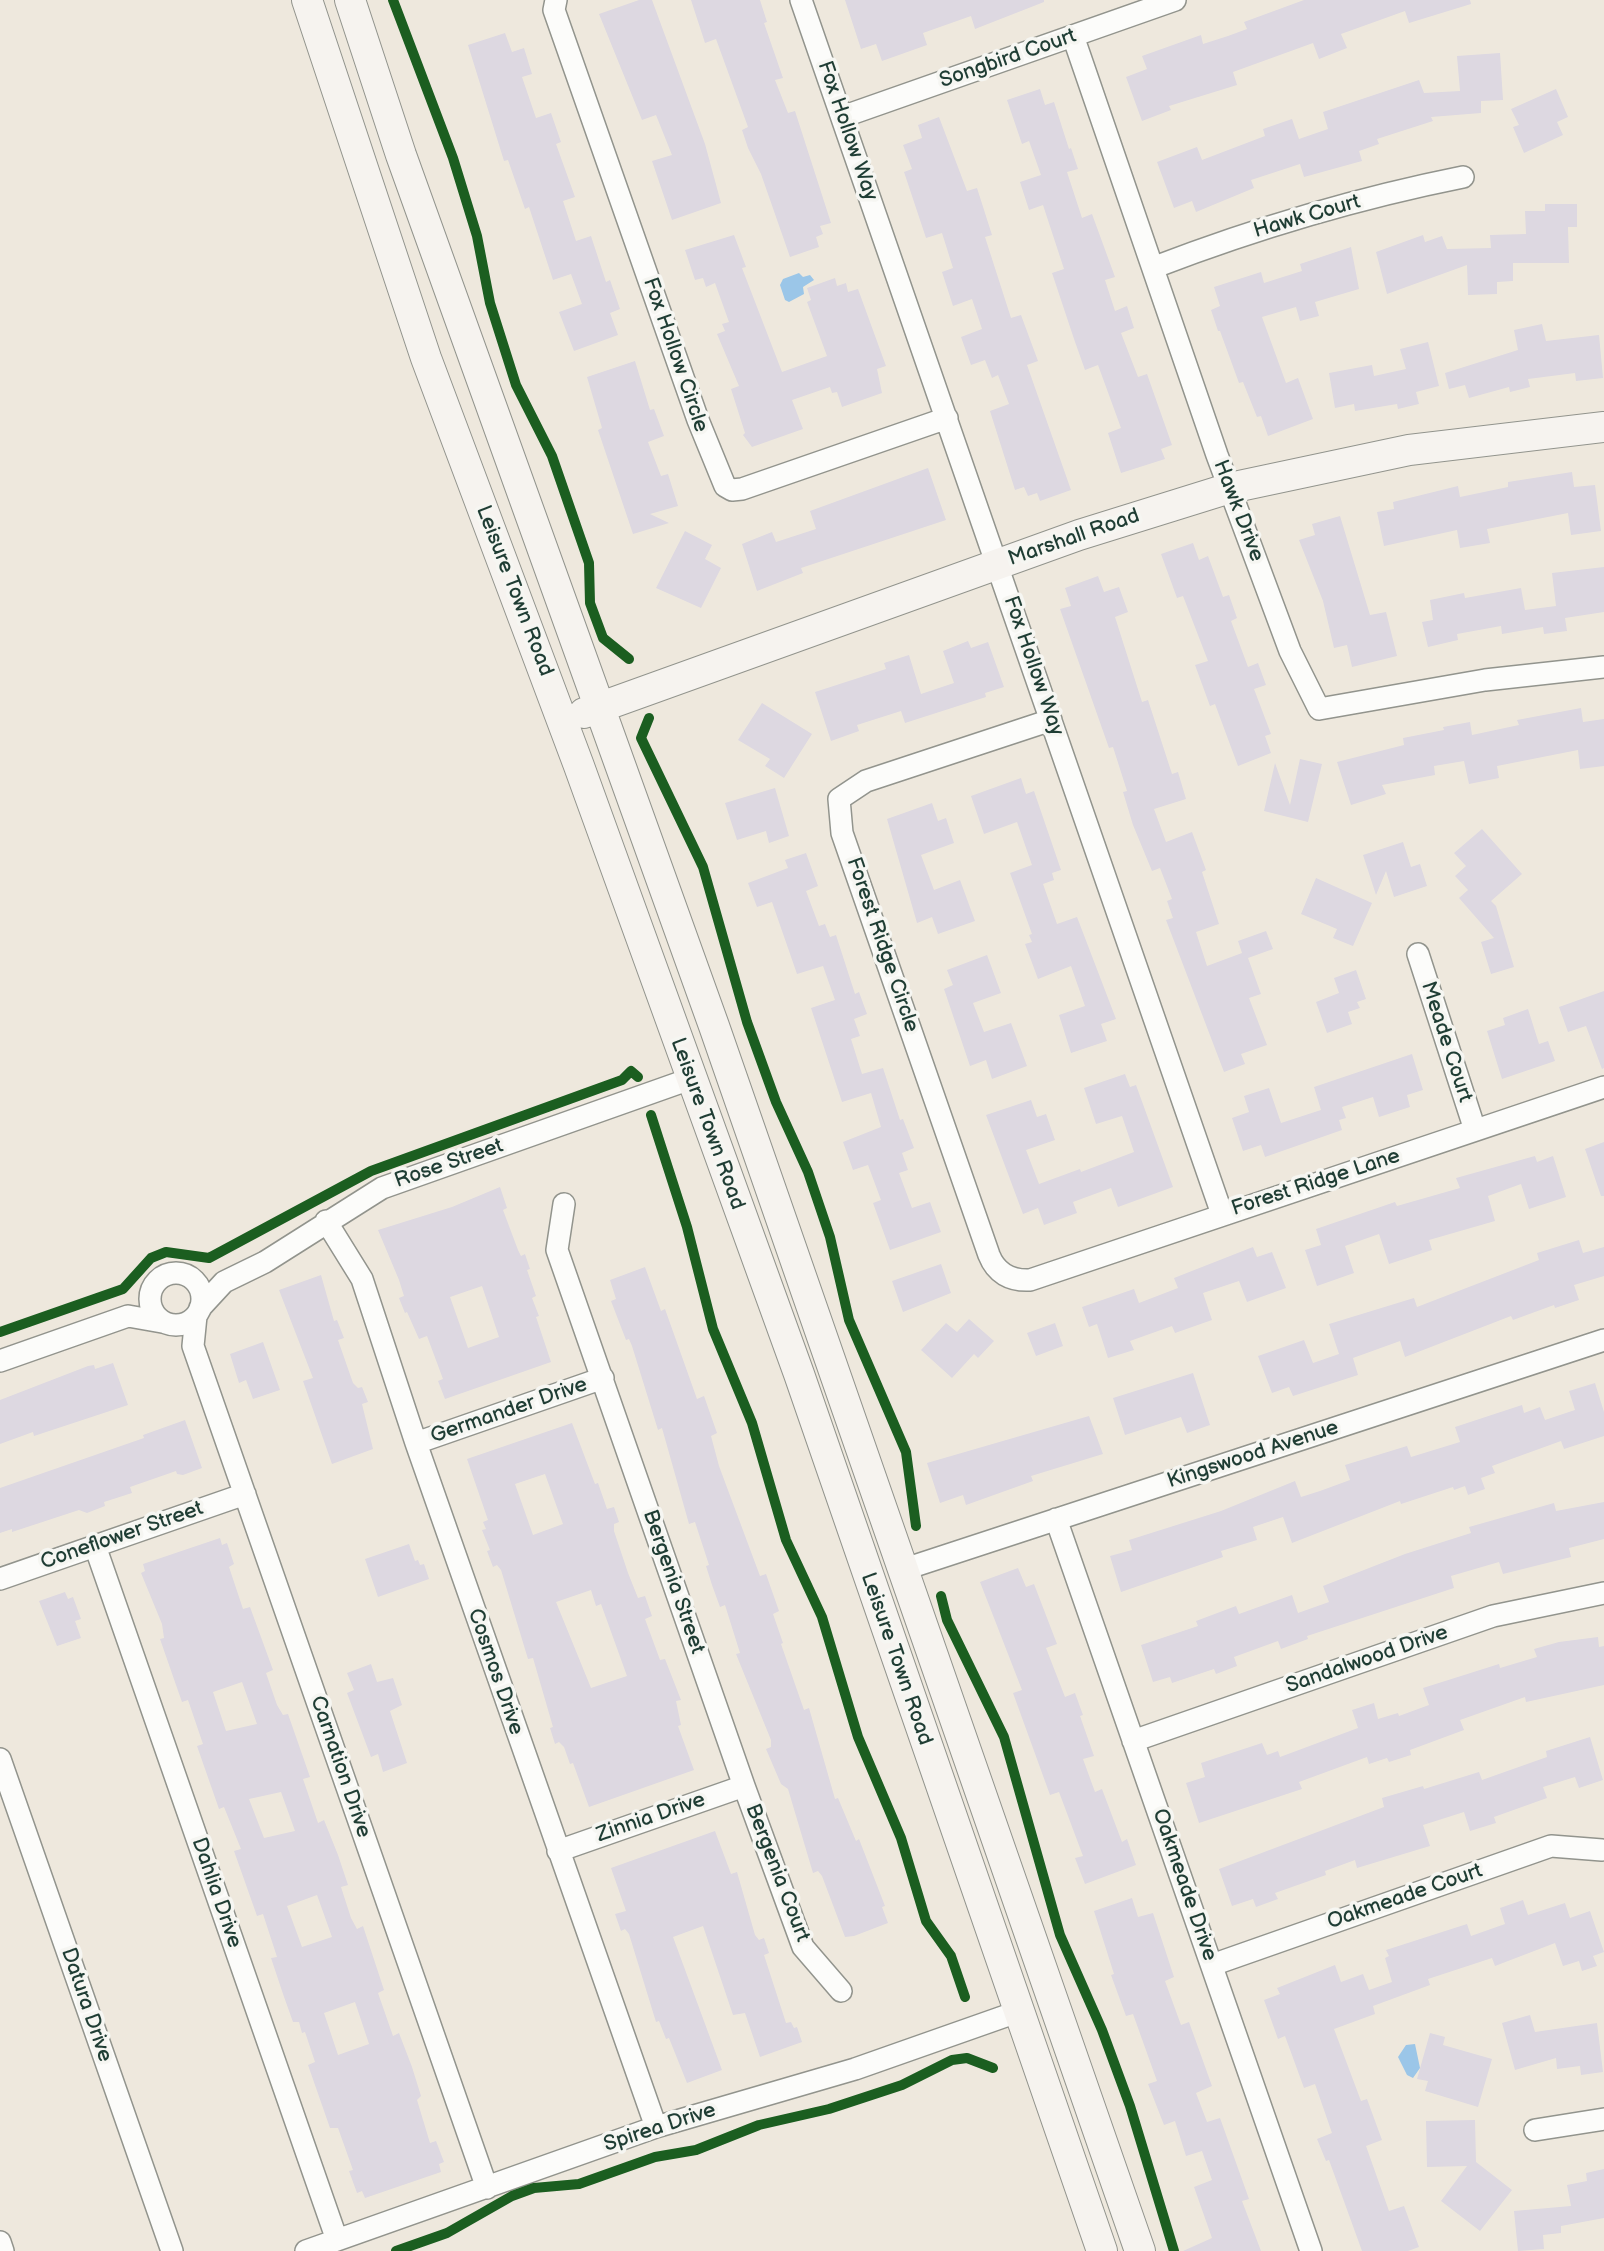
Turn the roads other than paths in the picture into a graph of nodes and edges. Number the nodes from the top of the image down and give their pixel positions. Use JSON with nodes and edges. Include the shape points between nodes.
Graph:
{"nodes":[{"id":1,"x":307,"y":0,"type":"edge"},
{"id":2,"x":349,"y":0,"type":"edge"},
{"id":3,"x":556,"y":0,"type":"edge"},
{"id":4,"x":801,"y":0,"type":"edge"},
{"id":5,"x":1175,"y":0,"type":"edge"},
{"id":6,"x":1073,"y":36,"type":"junction"},
{"id":7,"x":842,"y":117,"type":"junction"},
{"id":8,"x":1463,"y":177,"type":"dead end"},
{"id":9,"x":1154,"y":267,"type":"junction"},
{"id":10,"x":947,"y":418,"type":"junction"},
{"id":11,"x":1604,"y":426,"type":"edge"},
{"id":12,"x":1230,"y":488,"type":"junction"},
{"id":13,"x":999,"y":564,"type":"junction"},
{"id":14,"x":1604,"y":667,"type":"edge"},
{"id":15,"x":601,"y":706,"type":"junction"},
{"id":16,"x":1051,"y":720,"type":"junction"},
{"id":17,"x":562,"y":721,"type":"junction"},
{"id":18,"x":1418,"y":954,"type":"dead end"},
{"id":19,"x":690,"y":1079,"type":"junction"},
{"id":20,"x":1604,"y":1087,"type":"edge"},
{"id":21,"x":1475,"y":1130,"type":"junction"},
{"id":22,"x":564,"y":1204,"type":"dead end"},
{"id":23,"x":1222,"y":1214,"type":"junction"},
{"id":24,"x":326,"y":1221,"type":"junction"},
{"id":25,"x":192,"y":1278,"type":"junction"},
{"id":26,"x":1030,"y":1280,"type":"joint"},
{"id":27,"x":224,"y":1282,"type":"junction"},
{"id":28,"x":151,"y":1289,"type":"junction"},
{"id":29,"x":198,"y":1312,"type":"junction"},
{"id":30,"x":128,"y":1316,"type":"junction"},
{"id":31,"x":166,"y":1323,"type":"junction"},
{"id":32,"x":1604,"y":1340,"type":"edge"},
{"id":33,"x":193,"y":1346,"type":"junction"},
{"id":34,"x":0,"y":1361,"type":"edge"},
{"id":35,"x":799,"y":1374,"type":"junction"},
{"id":36,"x":603,"y":1378,"type":"junction"},
{"id":37,"x":416,"y":1443,"type":"junction"},
{"id":38,"x":245,"y":1494,"type":"junction"},
{"id":39,"x":1056,"y":1518,"type":"junction"},
{"id":40,"x":95,"y":1546,"type":"junction"},
{"id":41,"x":902,"y":1570,"type":"junction"},
{"id":42,"x":0,"y":1579,"type":"edge"},
{"id":43,"x":1604,"y":1593,"type":"edge"},
{"id":44,"x":1133,"y":1741,"type":"junction"},
{"id":45,"x":0,"y":1759,"type":"edge"},
{"id":46,"x":744,"y":1786,"type":"junction"},
{"id":47,"x":1602,"y":1850,"type":"dead end"},
{"id":48,"x":558,"y":1851,"type":"junction"},
{"id":49,"x":1212,"y":1965,"type":"junction"},
{"id":50,"x":841,"y":1991,"type":"dead end"},
{"id":51,"x":1017,"y":2012,"type":"junction"},
{"id":52,"x":1604,"y":2119,"type":"edge"},
{"id":53,"x":656,"y":2127,"type":"junction"},
{"id":54,"x":1535,"y":2130,"type":"dead end"},
{"id":55,"x":487,"y":2188,"type":"junction"},
{"id":56,"x":337,"y":2240,"type":"junction"},
{"id":57,"x":0,"y":2242,"type":"edge"},
{"id":58,"x":1139,"y":2246,"type":"edge"},
{"id":59,"x":3,"y":2251,"type":"edge"},
{"id":60,"x":172,"y":2251,"type":"edge"},
{"id":61,"x":306,"y":2251,"type":"edge"},
{"id":62,"x":1102,"y":2251,"type":"edge"},
{"id":63,"x":1311,"y":2251,"type":"edge"}],
"edges":[{"from":1,"to":17,"type":"main road","name":"Leisure Town Road","via":[[426,358]]},
{"from":2,"to":15,"type":"main road","name":"Leisure Town Road"},
{"from":3,"to":10,"type":"street","name":"Fox Hollow Circle","via":[[554,10],[725,486],[742,489]]},
{"from":4,"to":7,"type":"street","name":"Fox Hollow Way"},
{"from":5,"to":6,"type":"street","name":"Songbird Court"},
{"from":6,"to":7,"type":"street","name":"Songbird Court"},
{"from":6,"to":9,"type":"street","name":"Hawk Drive"},
{"from":7,"to":10,"type":"street","name":"Fox Hollow Way"},
{"from":8,"to":9,"type":"street","name":"Hawk Court","via":[[1255,231]]},
{"from":9,"to":12,"type":"street","name":"Hawk Drive"},
{"from":10,"to":13,"type":"street","name":"Fox Hollow Way"},
{"from":11,"to":12,"type":"main road","name":"Marshall Road","via":[[1409,450]]},
{"from":12,"to":13,"type":"main road","name":"Marshall Road"},
{"from":12,"to":14,"type":"street","name":"Hawk Drive","via":[[1290,651],[1319,709],[1485,680]]},
{"from":13,"to":15,"type":"main road","name":"Marshall Road"},
{"from":13,"to":16,"type":"street","name":"Fox Hollow Way"},
{"from":15,"to":17,"type":"main road","name":"Marshall Road"},
{"from":15,"to":41,"type":"main road","name":"Leisure Town Road"},
{"from":16,"to":23,"type":"street","name":"Fox Hollow Way"},
{"from":16,"to":26,"type":"street","name":"Forest Ridge Circle","via":[[866,781],[839,799],[842,833],[993,1266],[1017,1280]]},
{"from":17,"to":19,"type":"main road","name":"Leisure Town Road"},
{"from":18,"to":21,"type":"street","name":"Meade Court"},
{"from":19,"to":24,"type":"street","name":"Rose Street","via":[[382,1188]]},
{"from":19,"to":35,"type":"main road","name":"Leisure Town Road"},
{"from":20,"to":21,"type":"street","name":"Forest Ridge Lane"},
{"from":21,"to":23,"type":"street","name":"Forest Ridge Lane"},
{"from":22,"to":36,"type":"street","name":"Bergenia Street","via":[[557,1250]]},
{"from":23,"to":26,"type":"street","name":"Forest Ridge Lane"},
{"from":24,"to":27,"type":"street","name":"Rose Street","via":[[265,1262]]},
{"from":24,"to":37,"type":"street","name":"Cosmos Drive","via":[[362,1279]]},
{"from":25,"to":27,"type":"street"},
{"from":25,"to":28,"type":"street","via":[[169,1273]]},
{"from":25,"to":29,"type":"street","via":[[201,1292]]},
{"from":27,"to":29,"type":"street","name":"Rose Street"},
{"from":28,"to":30,"type":"street"},
{"from":28,"to":31,"type":"street","via":[[150,1308]]},
{"from":29,"to":31,"type":"street","via":[[180,1325]]},
{"from":29,"to":33,"type":"street","name":"Carnation Drive"},
{"from":30,"to":31,"type":"street"},
{"from":30,"to":34,"type":"street"},
{"from":31,"to":33,"type":"street","name":"Carnation Drive"},
{"from":32,"to":39,"type":"street","name":"Kingswood Avenue"},
{"from":33,"to":38,"type":"street","name":"Carnation Drive"},
{"from":35,"to":41,"type":"main road","via":[[869,1538]]},
{"from":35,"to":51,"type":"main road","name":"Leisure Town Road"},
{"from":36,"to":37,"type":"street","name":"Germander Drive"},
{"from":36,"to":46,"type":"street","name":"Bergenia Street"},
{"from":37,"to":48,"type":"street","name":"Cosmos Drive"},
{"from":38,"to":40,"type":"street","name":"Coneflower Street"},
{"from":38,"to":55,"type":"street","name":"Carnation Drive"},
{"from":39,"to":41,"type":"street","name":"Kingswood Avenue"},
{"from":39,"to":44,"type":"street","name":"Oakmeade Drive"},
{"from":40,"to":42,"type":"street","name":"Coneflower Street"},
{"from":40,"to":56,"type":"street","name":"Dahlia Drive"},
{"from":41,"to":58,"type":"main road","name":"Leisure Town Road"},
{"from":43,"to":44,"type":"street","name":"Sandalwood Drive","via":[[1493,1616]]},
{"from":44,"to":49,"type":"street","name":"Oakmeade Drive"},
{"from":45,"to":60,"type":"street","name":"Datura Drive"},
{"from":46,"to":48,"type":"street","name":"Zinnia Drive"},
{"from":46,"to":50,"type":"street","name":"Bergenia Court","via":[[803,1947]]},
{"from":47,"to":49,"type":"street","name":"Oakmeade Court","via":[[1551,1846]]},
{"from":48,"to":53,"type":"street","name":"Cosmos Drive"},
{"from":49,"to":63,"type":"street","name":"Oakmeade Drive"},
{"from":51,"to":53,"type":"street","name":"Spirea Drive","via":[[855,2070]]},
{"from":51,"to":58,"type":"main road","via":[[1031,2015],[1042,2030]]},
{"from":51,"to":62,"type":"main road","name":"Leisure Town Road"},
{"from":52,"to":54,"type":"street"},
{"from":53,"to":55,"type":"street","name":"Spirea Drive"},
{"from":55,"to":56,"type":"street","name":"Spirea Drive"},
{"from":56,"to":61,"type":"street","name":"Spirea Drive"},
{"from":57,"to":59,"type":"street"}]}
